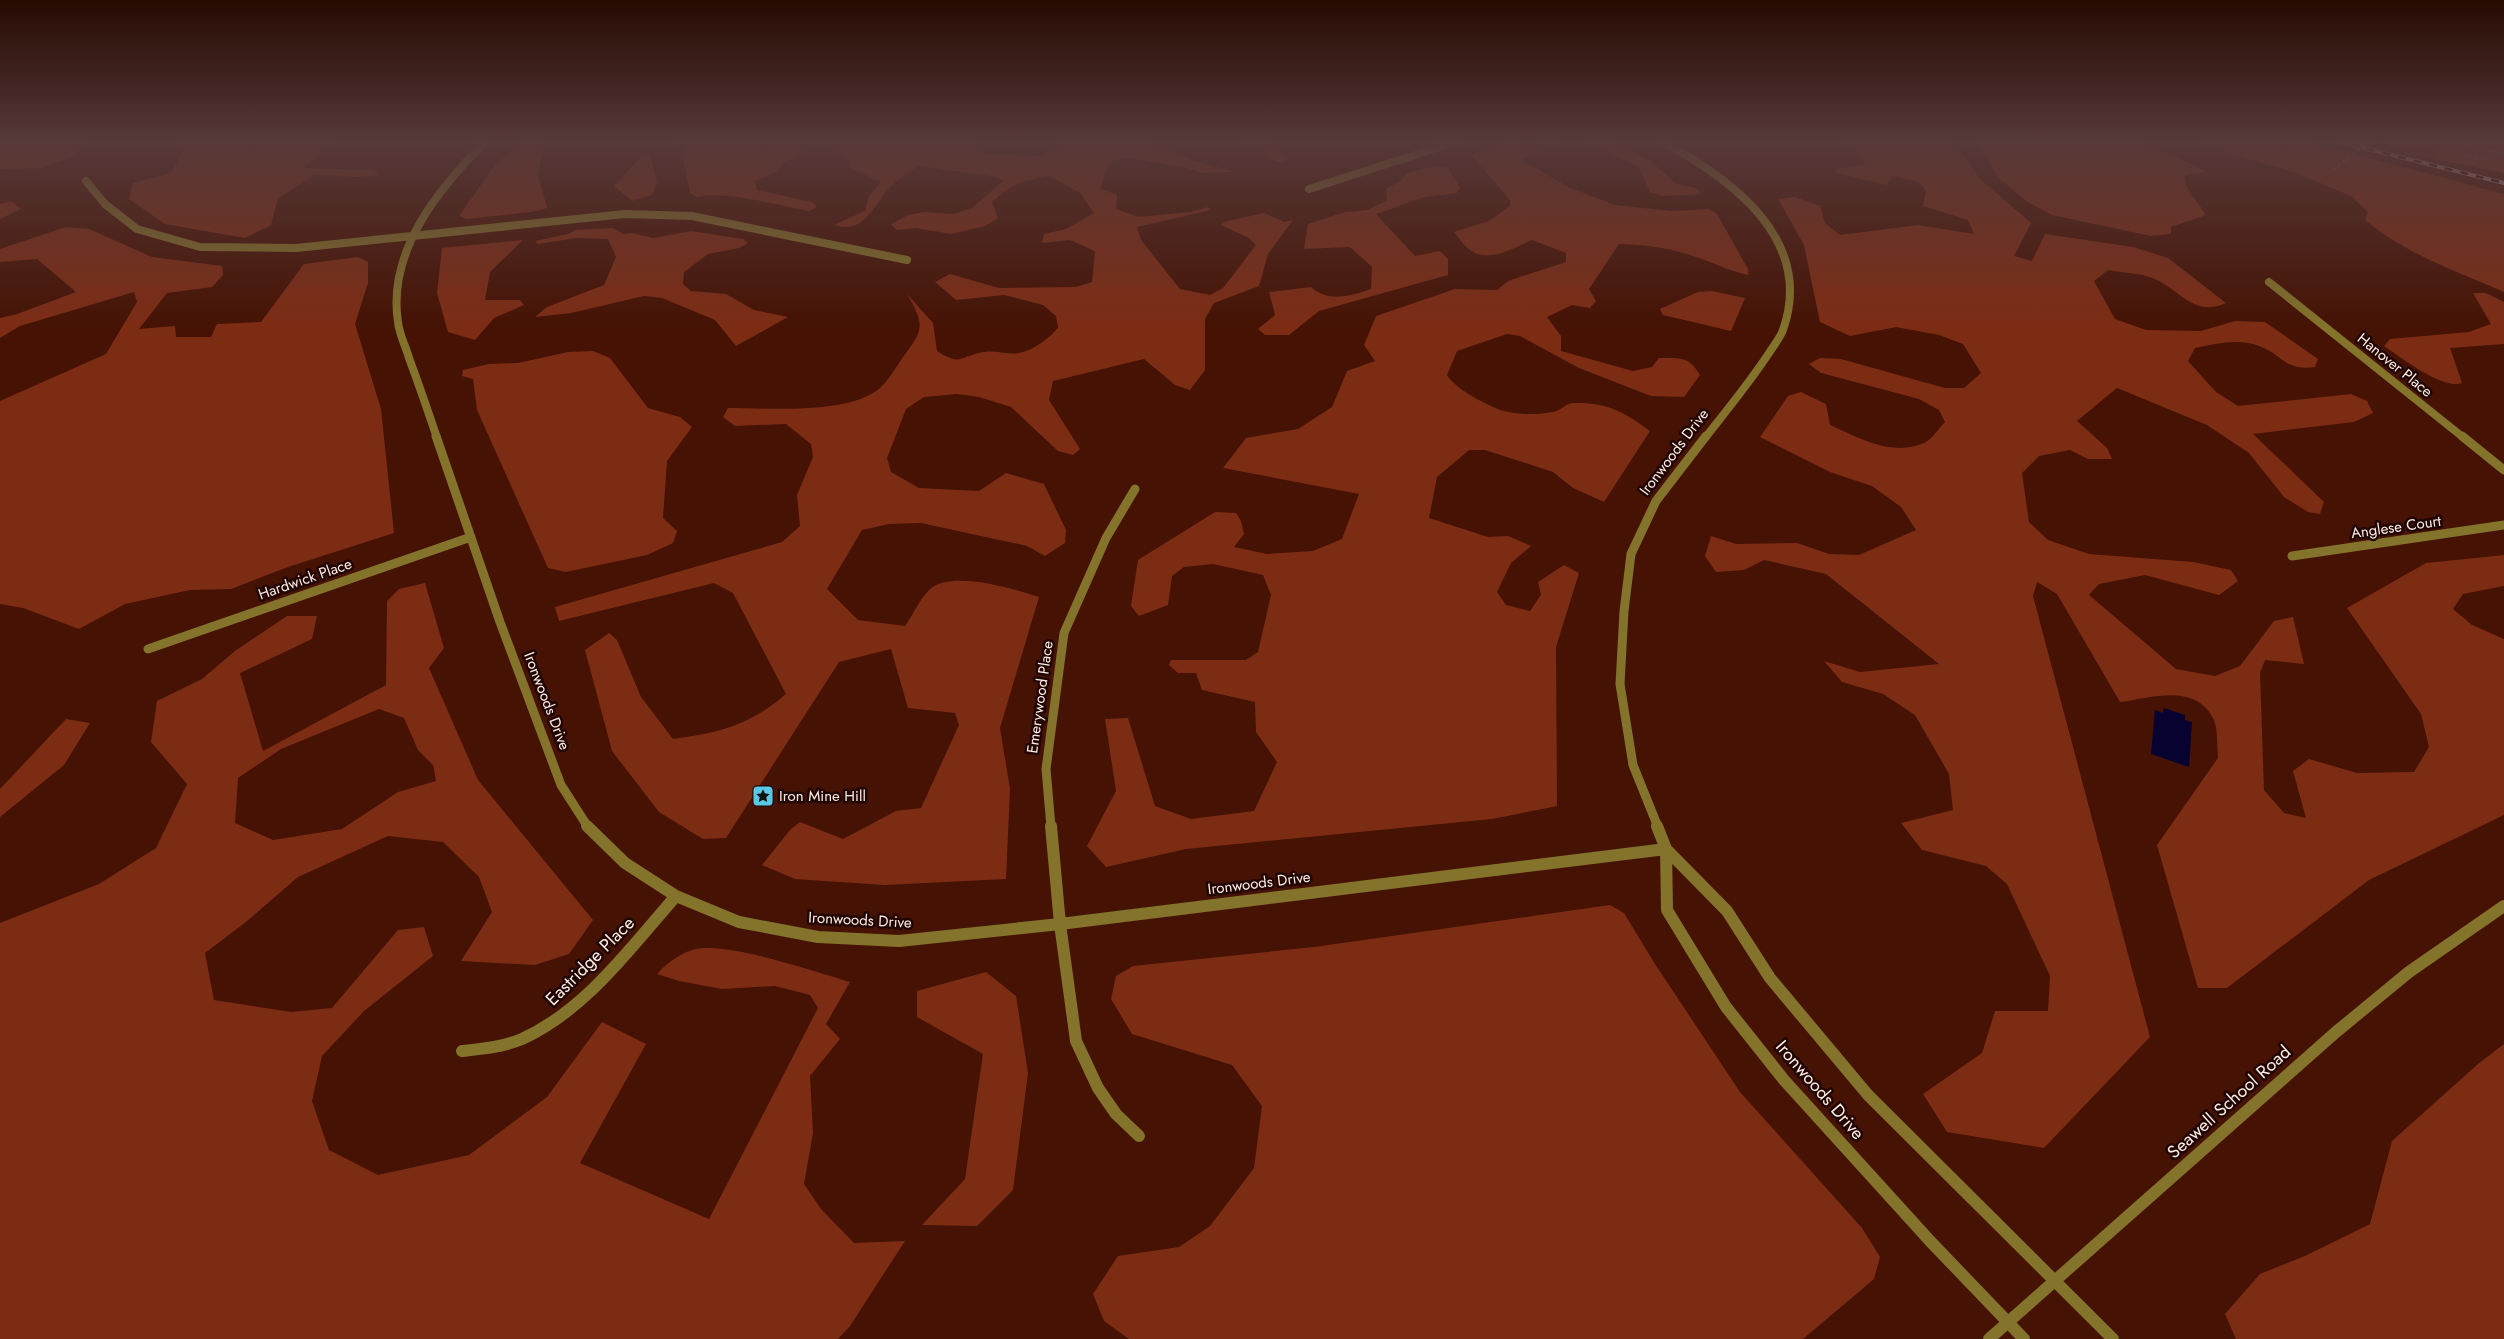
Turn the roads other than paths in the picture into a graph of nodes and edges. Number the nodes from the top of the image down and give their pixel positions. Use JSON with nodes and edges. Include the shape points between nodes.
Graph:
{"nodes":[{"id":1,"x":105,"y":203,"type":"edge"},
{"id":2,"x":433,"y":203,"type":"edge"},
{"id":3,"x":1750,"y":203,"type":"edge"},
{"id":4,"x":414,"y":238,"type":"junction"},
{"id":5,"x":907,"y":260,"type":"dead end"},
{"id":6,"x":2269,"y":282,"type":"dead end"},
{"id":7,"x":2504,"y":470,"type":"edge"},
{"id":8,"x":1135,"y":490,"type":"dead end"},
{"id":9,"x":2504,"y":525,"type":"edge"},
{"id":10,"x":471,"y":537,"type":"junction"},
{"id":11,"x":2292,"y":556,"type":"dead end"},
{"id":12,"x":148,"y":649,"type":"dead end"},
{"id":13,"x":1666,"y":849,"type":"junction"},
{"id":14,"x":676,"y":896,"type":"junction"},
{"id":15,"x":2504,"y":906,"type":"edge"},
{"id":16,"x":1060,"y":924,"type":"junction"},
{"id":17,"x":462,"y":1051,"type":"dead end"},
{"id":18,"x":1139,"y":1136,"type":"dead end"},
{"id":19,"x":2054,"y":1281,"type":"junction"},
{"id":20,"x":2008,"y":1322,"type":"junction"},
{"id":21,"x":1989,"y":1339,"type":"edge"},
{"id":22,"x":2024,"y":1339,"type":"edge"},
{"id":23,"x":2113,"y":1339,"type":"edge"}],
"edges":[{"from":1,"to":4,"type":"street","via":[[138,229],[200,247],[296,248]]},
{"from":2,"to":4,"type":"street","name":"Ironwoods Drive"},
{"from":3,"to":13,"type":"street","name":"Ironwoods Drive","via":[[1762,215],[1783,251],[1792,292],[1783,331],[1759,369],[1656,501],[1631,554],[1620,684],[1633,765]]},
{"from":4,"to":5,"type":"street","via":[[625,214],[692,216]]},
{"from":4,"to":10,"type":"street","name":"Ironwoods Drive","via":[[402,266],[396,295],[398,325]]},
{"from":6,"to":7,"type":"street","name":"Hanover Place"},
{"from":8,"to":16,"type":"street","name":"Emerywood Place","via":[[1106,538],[1064,633],[1046,769]]},
{"from":9,"to":11,"type":"street","name":"Anglese Court"},
{"from":10,"to":12,"type":"street","name":"Hardwick Place"},
{"from":10,"to":14,"type":"street","name":"Ironwoods Drive","via":[[561,785],[586,825],[625,863]]},
{"from":13,"to":16,"type":"street","name":"Ironwoods Drive"},
{"from":13,"to":19,"type":"street","name":"Ironwoods Drive","via":[[1727,911],[1770,978],[1868,1095]]},
{"from":13,"to":20,"type":"street","name":"Ironwoods Drive","via":[[1667,910],[1726,1007],[1784,1080]]},
{"from":14,"to":16,"type":"street","name":"Ironwoods Drive","via":[[739,922],[818,937],[899,941]]},
{"from":14,"to":17,"type":"street","name":"Eastridge Place","via":[[574,1007],[521,1039],[491,1048]]},
{"from":15,"to":19,"type":"street","name":"Seawell School Road","via":[[2409,972],[2336,1032]]},
{"from":16,"to":18,"type":"street","name":"Emerywood Place","via":[[1076,1041],[1098,1088],[1116,1114]]},
{"from":19,"to":20,"type":"street","name":"Seawell School Road"},
{"from":19,"to":23,"type":"street","name":"Ironwoods Drive"},
{"from":20,"to":21,"type":"street","name":"Seawell School Road"},
{"from":20,"to":22,"type":"street","name":"Ironwoods Drive"}]}
